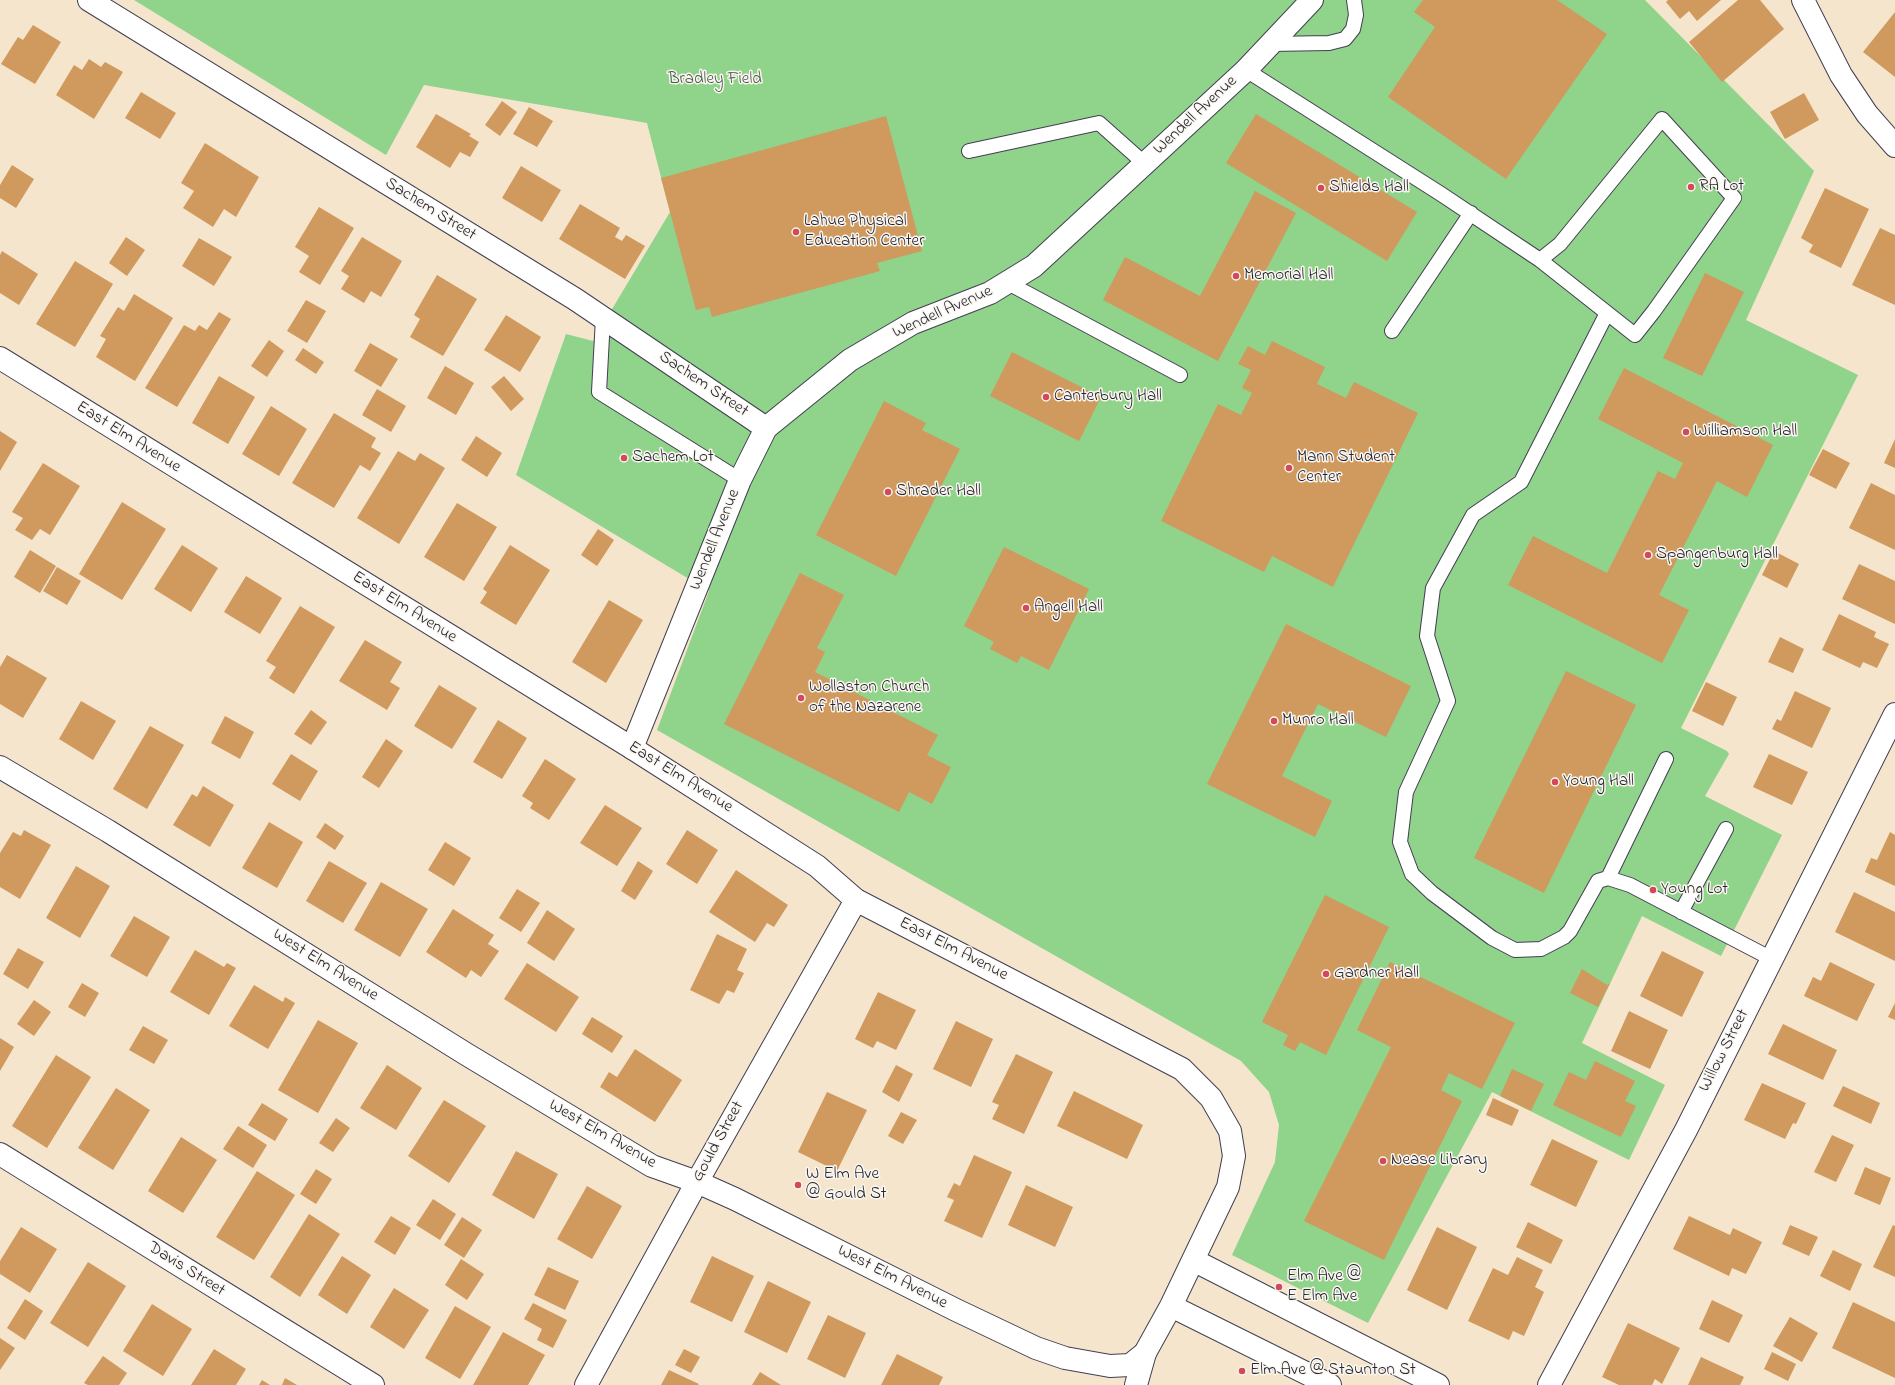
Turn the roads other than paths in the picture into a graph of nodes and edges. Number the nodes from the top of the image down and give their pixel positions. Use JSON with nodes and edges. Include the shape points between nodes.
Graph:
{"nodes":[{"id":1,"x":89,"y":0,"type":"edge"},
{"id":2,"x":1312,"y":0,"type":"edge"},
{"id":3,"x":1354,"y":0,"type":"edge"},
{"id":4,"x":1803,"y":0,"type":"edge"},
{"id":5,"x":1270,"y":44,"type":"junction"},
{"id":6,"x":1246,"y":70,"type":"junction"},
{"id":7,"x":1895,"y":146,"type":"edge"},
{"id":8,"x":969,"y":151,"type":"dead end"},
{"id":9,"x":1145,"y":164,"type":"junction"},
{"id":10,"x":1471,"y":213,"type":"junction"},
{"id":11,"x":1540,"y":260,"type":"junction"},
{"id":12,"x":1008,"y":283,"type":"junction"},
{"id":13,"x":1607,"y":313,"type":"junction"},
{"id":14,"x":603,"y":318,"type":"junction"},
{"id":15,"x":1392,"y":331,"type":"dead end"},
{"id":16,"x":0,"y":358,"type":"edge"},
{"id":17,"x":1180,"y":375,"type":"dead end"},
{"id":18,"x":766,"y":428,"type":"junction"},
{"id":19,"x":740,"y":480,"type":"junction"},
{"id":20,"x":1895,"y":714,"type":"edge"},
{"id":21,"x":632,"y":748,"type":"junction"},
{"id":22,"x":1666,"y":759,"type":"dead end"},
{"id":23,"x":0,"y":767,"type":"edge"},
{"id":24,"x":1726,"y":829,"type":"dead end"},
{"id":25,"x":1608,"y":878,"type":"junction"},
{"id":26,"x":856,"y":900,"type":"junction"},
{"id":27,"x":1681,"y":912,"type":"junction"},
{"id":28,"x":1772,"y":959,"type":"junction"},
{"id":29,"x":0,"y":1154,"type":"edge"},
{"id":30,"x":696,"y":1182,"type":"junction"},
{"id":31,"x":1193,"y":1260,"type":"junction"},
{"id":32,"x":1171,"y":1306,"type":"junction"},
{"id":33,"x":1145,"y":1353,"type":"junction"},
{"id":34,"x":373,"y":1385,"type":"edge"},
{"id":35,"x":586,"y":1385,"type":"edge"},
{"id":36,"x":1136,"y":1385,"type":"edge"},
{"id":37,"x":1330,"y":1385,"type":"edge"},
{"id":38,"x":1438,"y":1385,"type":"edge"},
{"id":39,"x":1549,"y":1385,"type":"edge"}],
"edges":[{"from":1,"to":14,"type":"street","name":"Sachem Street"},
{"from":2,"to":5,"type":"street","name":"Wendell Avenue"},
{"from":3,"to":5,"type":"lane","via":[[1356,16],[1353,30],[1345,39],[1329,43]]},
{"from":4,"to":7,"type":"street","via":[[1841,75],[1867,114]]},
{"from":5,"to":6,"type":"street","name":"Wendell Avenue"},
{"from":6,"to":9,"type":"street","name":"Wendell Avenue"},
{"from":6,"to":10,"type":"lane"},
{"from":8,"to":9,"type":"lane","via":[[1099,123]]},
{"from":9,"to":12,"type":"street","name":"Wendell Avenue","via":[[1034,266]]},
{"from":10,"to":11,"type":"lane"},
{"from":10,"to":15,"type":"lane"},
{"from":11,"to":13,"type":"lane"},
{"from":11,"to":13,"type":"lane","via":[[1560,244],[1662,120],[1734,198],[1635,335]]},
{"from":12,"to":17,"type":"lane"},
{"from":12,"to":18,"type":"street","name":"Wendell Avenue","via":[[990,294],[913,323],[850,360]]},
{"from":13,"to":25,"type":"lane","via":[[1521,482],[1473,515],[1433,588],[1427,636],[1448,701],[1406,792],[1400,842],[1412,874],[1432,893],[1492,938],[1515,950],[1541,949],[1564,937],[1570,932],[1598,882]]},
{"from":14,"to":18,"type":"street","name":"Sachem Street"},
{"from":14,"to":19,"type":"lane","via":[[599,392]]},
{"from":16,"to":21,"type":"street","name":"East Elm Avenue"},
{"from":18,"to":19,"type":"street","name":"Wendell Avenue"},
{"from":19,"to":21,"type":"street","name":"Wendell Avenue"},
{"from":20,"to":28,"type":"street","name":"Willow Street"},
{"from":21,"to":26,"type":"street","name":"East Elm Avenue","via":[[817,866]]},
{"from":22,"to":25,"type":"lane"},
{"from":23,"to":30,"type":"street","name":"West Elm Avenue","via":[[652,1166]]},
{"from":24,"to":27,"type":"lane"},
{"from":25,"to":27,"type":"lane","via":[[1630,885]]},
{"from":26,"to":30,"type":"street","name":"Gould Street"},
{"from":26,"to":31,"type":"street","name":"East Elm Avenue","via":[[1182,1069],[1211,1098],[1230,1131],[1234,1156],[1228,1187]]},
{"from":27,"to":28,"type":"lane"},
{"from":28,"to":39,"type":"street","name":"Willow Street","via":[[1686,1130]]},
{"from":29,"to":34,"type":"street","name":"Davis Street"},
{"from":30,"to":33,"type":"street","name":"West Elm Avenue","via":[[1036,1348],[1065,1358],[1110,1366],[1130,1365]]},
{"from":30,"to":35,"type":"street","name":"Gould Street"},
{"from":31,"to":32,"type":"street","name":"West Elm Avenue"},
{"from":31,"to":38,"type":"street"},
{"from":32,"to":33,"type":"street","name":"West Elm Avenue"},
{"from":32,"to":37,"type":"street"},
{"from":33,"to":36,"type":"street"}]}
